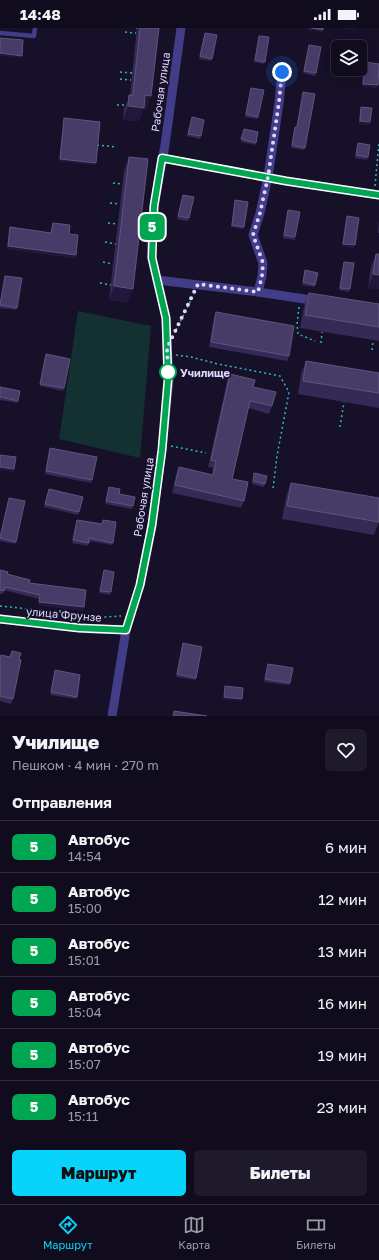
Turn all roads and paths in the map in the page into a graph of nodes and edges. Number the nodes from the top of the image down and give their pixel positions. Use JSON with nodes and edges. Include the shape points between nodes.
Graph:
{"nodes":[{"id":1,"x":35,"y":28,"type":"edge"},
{"id":2,"x":181,"y":28,"type":"edge"},
{"id":3,"x":0,"y":32,"type":"edge"},
{"id":4,"x":125,"y":32,"type":"dead end"},
{"id":5,"x":136,"y":33,"type":"dead end"},
{"id":6,"x":120,"y":72,"type":"dead end"},
{"id":7,"x":282,"y":72,"type":"dead end"},
{"id":8,"x":132,"y":73,"type":"dead end"},
{"id":9,"x":120,"y":79,"type":"dead end"},
{"id":10,"x":131,"y":80,"type":"dead end"},
{"id":11,"x":117,"y":104,"type":"dead end"},
{"id":12,"x":128,"y":106,"type":"edge"},
{"id":13,"x":379,"y":142,"type":"edge"},
{"id":14,"x":97,"y":145,"type":"edge"},
{"id":15,"x":117,"y":147,"type":"dead end"},
{"id":16,"x":162,"y":158,"type":"junction"},
{"id":17,"x":268,"y":177,"type":"junction"},
{"id":18,"x":113,"y":183,"type":"dead end"},
{"id":19,"x":122,"y":184,"type":"dead end"},
{"id":20,"x":376,"y":194,"type":"edge"},
{"id":21,"x":110,"y":203,"type":"dead end"},
{"id":22,"x":120,"y":204,"type":"dead end"},
{"id":23,"x":108,"y":223,"type":"dead end"},
{"id":24,"x":118,"y":224,"type":"dead end"},
{"id":25,"x":105,"y":242,"type":"dead end"},
{"id":26,"x":116,"y":244,"type":"dead end"},
{"id":27,"x":103,"y":262,"type":"dead end"},
{"id":28,"x":113,"y":264,"type":"dead end"},
{"id":29,"x":157,"y":280,"type":"junction"},
{"id":30,"x":100,"y":283,"type":"dead end"},
{"id":31,"x":198,"y":284,"type":"junction"},
{"id":32,"x":111,"y":285,"type":"dead end"},
{"id":33,"x":258,"y":292,"type":"junction"},
{"id":34,"x":299,"y":299,"type":"junction"},
{"id":35,"x":328,"y":302,"type":"edge"},
{"id":36,"x":322,"y":332,"type":"dead end"},
{"id":37,"x":174,"y":334,"type":"dead end"},
{"id":38,"x":315,"y":341,"type":"dead end"},
{"id":39,"x":373,"y":341,"type":"dead end"},
{"id":40,"x":321,"y":342,"type":"dead end"},
{"id":41,"x":372,"y":350,"type":"dead end"},
{"id":42,"x":168,"y":355,"type":"junction"},
{"id":43,"x":344,"y":402,"type":"dead end"},
{"id":44,"x":340,"y":427,"type":"dead end"},
{"id":45,"x":163,"y":445,"type":"junction"},
{"id":46,"x":206,"y":453,"type":"dead end"},
{"id":47,"x":272,"y":489,"type":"dead end"},
{"id":48,"x":0,"y":606,"type":"edge"},
{"id":49,"x":60,"y":608,"type":"edge"},
{"id":50,"x":60,"y":612,"type":"junction"},
{"id":51,"x":123,"y":612,"type":"dead end"},
{"id":52,"x":0,"y":619,"type":"edge"},
{"id":53,"x":126,"y":630,"type":"junction"},
{"id":54,"x":112,"y":716,"type":"edge"}],
"edges":[{"from":1,"to":3,"type":"lane","via":[[34,36]]},
{"from":2,"to":16,"type":"street","name":"Рабочая улица"},
{"from":4,"to":5,"type":"path"},
{"from":6,"to":8,"type":"path"},
{"from":7,"to":17,"type":"street"},
{"from":9,"to":10,"type":"path"},
{"from":11,"to":12,"type":"path"},
{"from":13,"to":20,"type":"path"},
{"from":14,"to":15,"type":"path"},
{"from":16,"to":17,"type":"street"},
{"from":16,"to":29,"type":"street","name":"Рабочая улица","via":[[151,241]]},
{"from":17,"to":20,"type":"street"},
{"from":17,"to":33,"type":"street","via":[[253,235],[263,263]]},
{"from":18,"to":19,"type":"path"},
{"from":21,"to":22,"type":"path"},
{"from":23,"to":24,"type":"path"},
{"from":25,"to":26,"type":"path"},
{"from":27,"to":28,"type":"path"},
{"from":29,"to":31,"type":"street"},
{"from":29,"to":42,"type":"street","name":"Рабочая улица","via":[[166,318]]},
{"from":30,"to":32,"type":"path"},
{"from":31,"to":33,"type":"street"},
{"from":31,"to":37,"type":"path"},
{"from":33,"to":34,"type":"street"},
{"from":34,"to":35,"type":"street"},
{"from":34,"to":38,"type":"path","via":[[298,334]]},
{"from":36,"to":40,"type":"path"},
{"from":39,"to":41,"type":"path"},
{"from":42,"to":45,"type":"street","name":"Рабочая улица"},
{"from":42,"to":47,"type":"path","via":[[192,357],[280,376],[289,392]]},
{"from":43,"to":44,"type":"path"},
{"from":45,"to":46,"type":"path"},
{"from":45,"to":53,"type":"street","name":"Рабочая улица","via":[[152,525],[140,585]]},
{"from":48,"to":50,"type":"path"},
{"from":49,"to":50,"type":"path"},
{"from":50,"to":51,"type":"path","via":[[105,617],[120,617]]},
{"from":52,"to":53,"type":"street","name":"улица Фрунзе","via":[[84,629]]},
{"from":53,"to":54,"type":"street","name":"Рабочая улица"}]}
